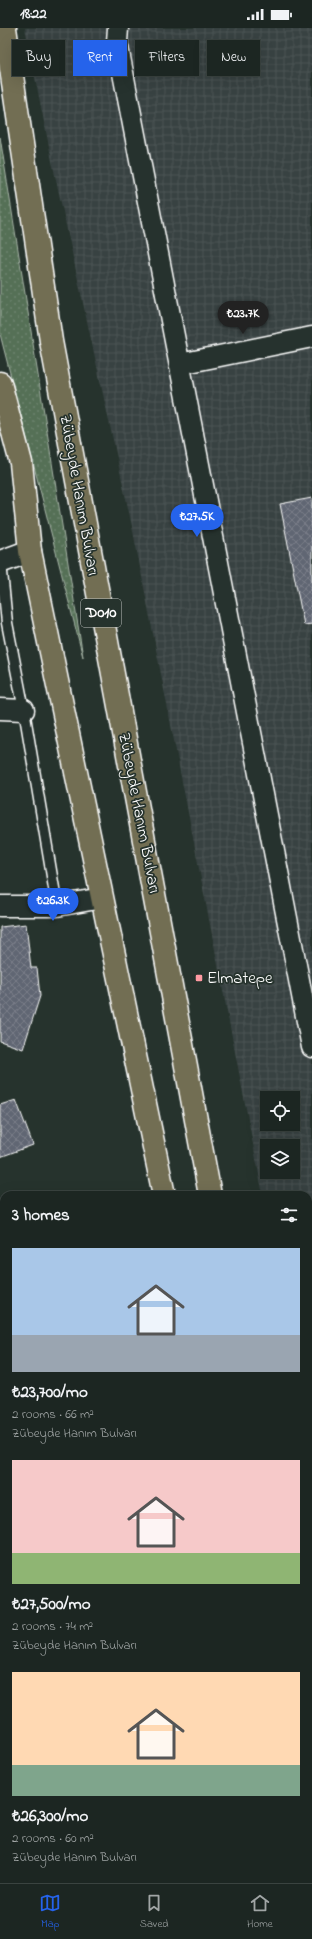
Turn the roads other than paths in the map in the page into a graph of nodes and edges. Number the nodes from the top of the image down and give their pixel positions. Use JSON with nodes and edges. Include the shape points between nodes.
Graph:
{"nodes":[{"id":1,"x":5,"y":28,"type":"edge"},
{"id":2,"x":118,"y":28,"type":"edge"},
{"id":3,"x":312,"y":337,"type":"edge"},
{"id":4,"x":180,"y":364,"type":"junction"},
{"id":5,"x":0,"y":383,"type":"edge"},
{"id":6,"x":30,"y":550,"type":"junction"},
{"id":7,"x":0,"y":562,"type":"edge"},
{"id":8,"x":0,"y":710,"type":"edge"},
{"id":9,"x":24,"y":710,"type":"junction"},
{"id":10,"x":102,"y":898,"type":"junction"},
{"id":11,"x":0,"y":906,"type":"edge"},
{"id":12,"x":57,"y":906,"type":"junction"},
{"id":13,"x":312,"y":1047,"type":"edge"},
{"id":14,"x":163,"y":1191,"type":"edge"},
{"id":15,"x":209,"y":1191,"type":"edge"}],
"edges":[{"from":1,"to":15,"type":"main road","name":"Zübeyde Hanım Bulvarı","number":"D010","via":[[51,341]]},
{"from":2,"to":4,"type":"street","via":[[117,42]]},
{"from":3,"to":4,"type":"street"},
{"from":4,"to":13,"type":"street"},
{"from":5,"to":6,"type":"main road","via":[[21,463]]},
{"from":6,"to":7,"type":"street"},
{"from":6,"to":10,"type":"main road"},
{"from":7,"to":9,"type":"lane","via":[[7,623]]},
{"from":8,"to":9,"type":"street"},
{"from":9,"to":12,"type":"lane"},
{"from":10,"to":12,"type":"street"},
{"from":10,"to":14,"type":"main road"},
{"from":11,"to":12,"type":"street"}]}
